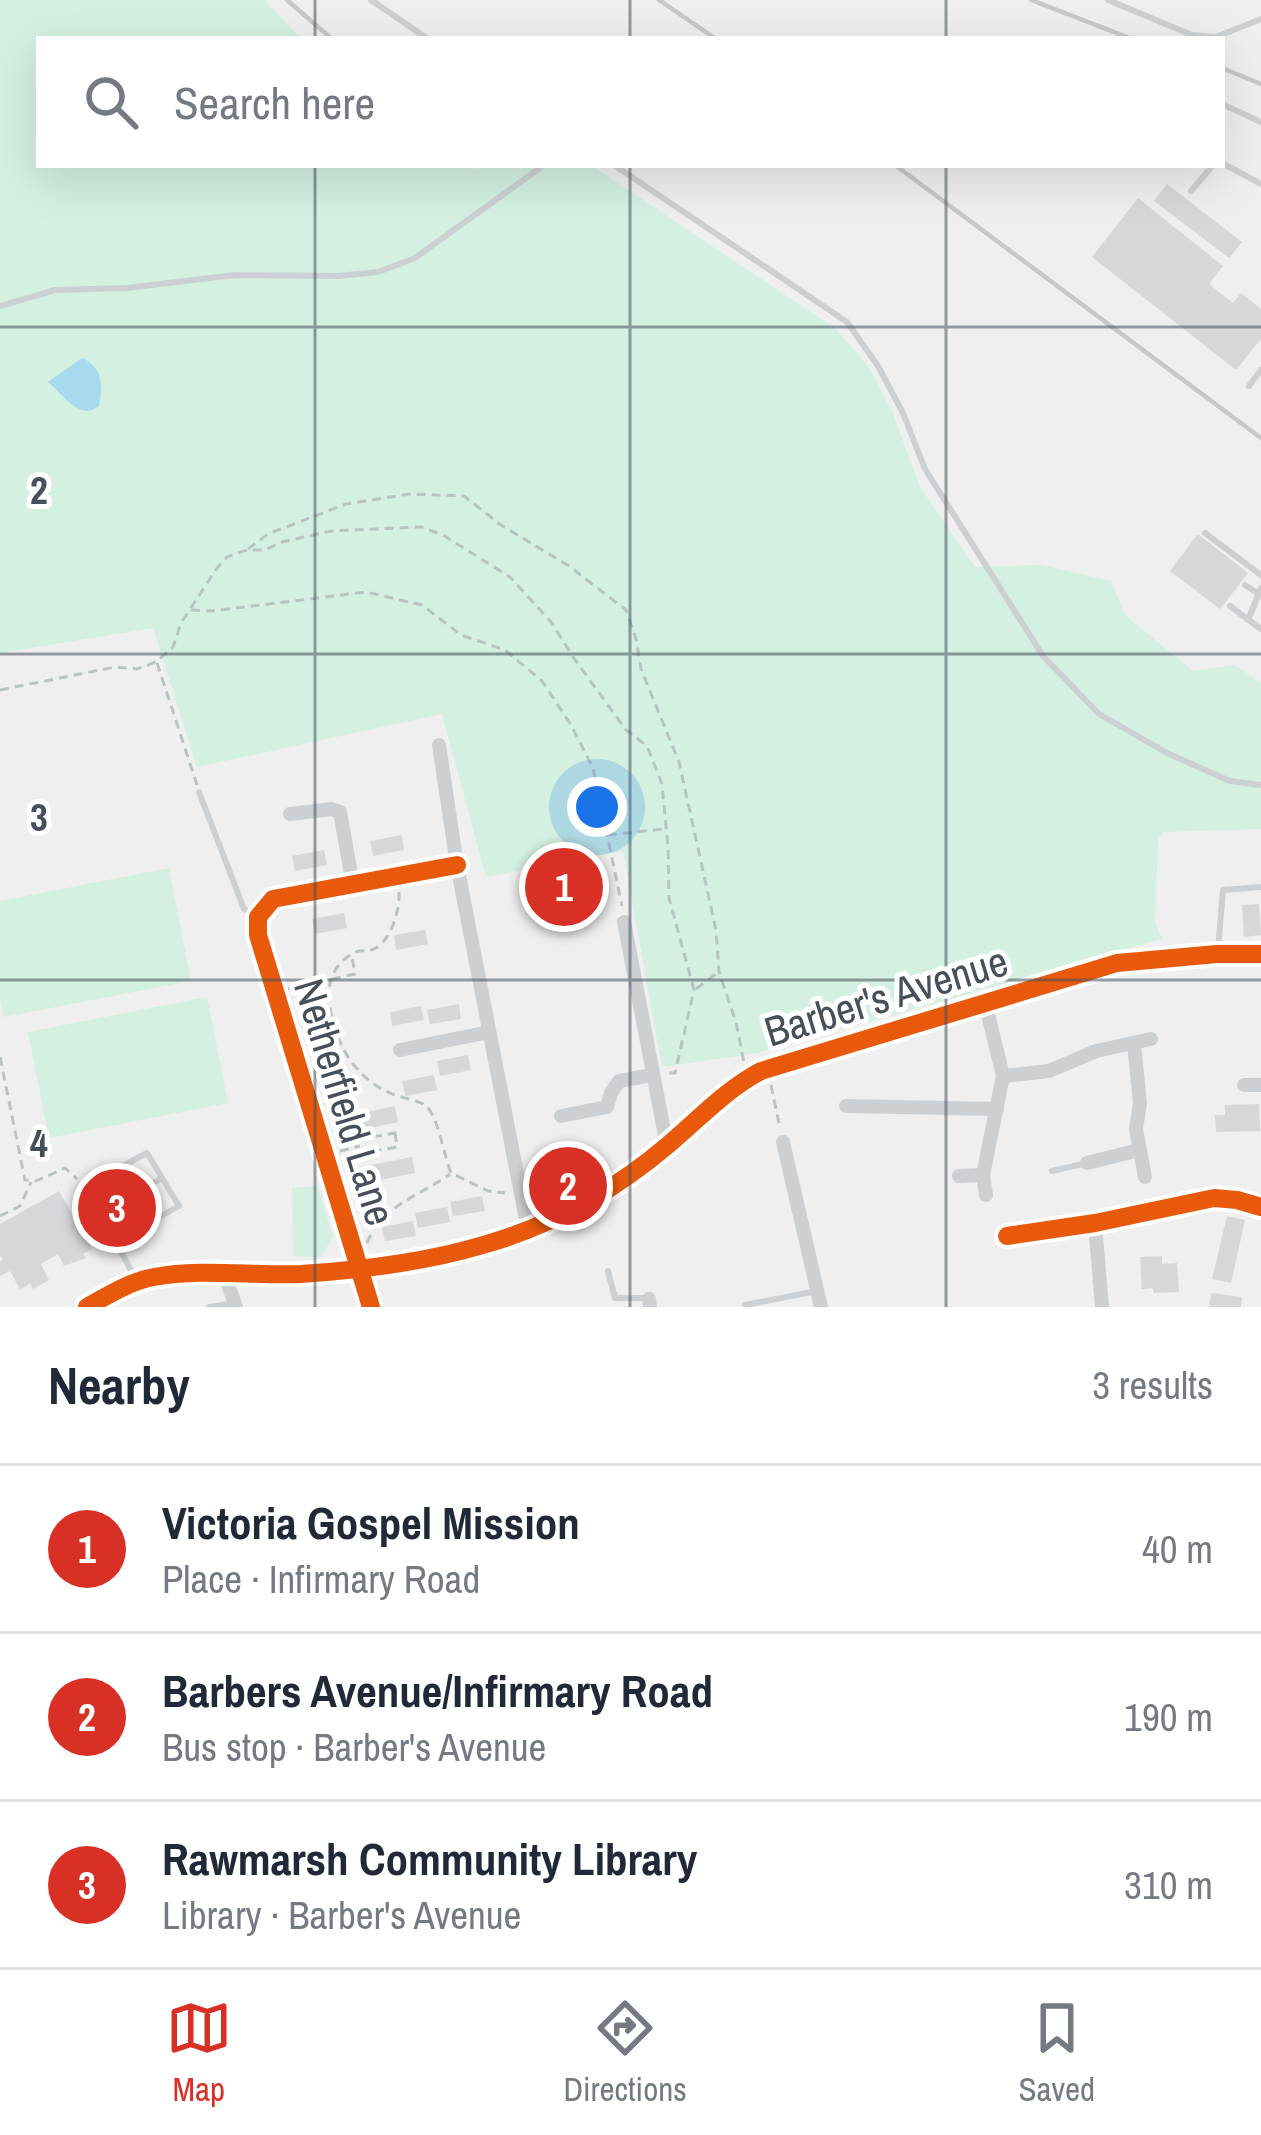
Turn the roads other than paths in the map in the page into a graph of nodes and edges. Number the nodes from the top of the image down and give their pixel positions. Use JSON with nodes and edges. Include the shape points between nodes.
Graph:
{"nodes":[{"id":1,"x":371,"y":0,"type":"edge"},
{"id":2,"x":1108,"y":0,"type":"edge"},
{"id":3,"x":1261,"y":19,"type":"edge"},
{"id":4,"x":424,"y":36,"type":"edge"},
{"id":5,"x":1204,"y":36,"type":"edge"},
{"id":6,"x":1218,"y":36,"type":"edge"},
{"id":7,"x":1225,"y":105,"type":"edge"},
{"id":8,"x":1261,"y":122,"type":"edge"},
{"id":9,"x":1225,"y":165,"type":"edge"},
{"id":10,"x":540,"y":168,"type":"edge"},
{"id":11,"x":618,"y":168,"type":"edge"},
{"id":12,"x":1210,"y":168,"type":"edge"},
{"id":13,"x":1261,"y":184,"type":"edge"},
{"id":14,"x":1191,"y":191,"type":"dead end"},
{"id":15,"x":0,"y":305,"type":"edge"},
{"id":16,"x":1261,"y":370,"type":"edge"},
{"id":17,"x":1249,"y":386,"type":"dead end"},
{"id":18,"x":1205,"y":533,"type":"dead end"},
{"id":19,"x":1261,"y":575,"type":"edge"},
{"id":20,"x":1245,"y":584,"type":"dead end"},
{"id":21,"x":1260,"y":591,"type":"edge"},
{"id":22,"x":1230,"y":606,"type":"dead end"},
{"id":23,"x":1248,"y":620,"type":"junction"},
{"id":24,"x":1261,"y":629,"type":"edge"},
{"id":25,"x":439,"y":746,"type":"dead end"},
{"id":26,"x":1261,"y":785,"type":"edge"},
{"id":27,"x":200,"y":792,"type":"road end"},
{"id":28,"x":290,"y":814,"type":"dead end"},
{"id":29,"x":457,"y":865,"type":"junction"},
{"id":30,"x":353,"y":885,"type":"junction"},
{"id":31,"x":1261,"y":887,"type":"edge"},
{"id":32,"x":258,"y":916,"type":"junction"},
{"id":33,"x":624,"y":922,"type":"road end"},
{"id":34,"x":1217,"y":954,"type":"junction"},
{"id":35,"x":1261,"y":954,"type":"edge"},
{"id":36,"x":985,"y":1002,"type":"junction"},
{"id":37,"x":489,"y":1033,"type":"junction"},
{"id":38,"x":1151,"y":1039,"type":"dead end"},
{"id":39,"x":1134,"y":1044,"type":"junction"},
{"id":40,"x":400,"y":1050,"type":"dead end"},
{"id":41,"x":652,"y":1075,"type":"junction"},
{"id":42,"x":1003,"y":1076,"type":"junction"},
{"id":43,"x":1244,"y":1085,"type":"dead end"},
{"id":44,"x":1261,"y":1085,"type":"edge"},
{"id":45,"x":846,"y":1106,"type":"dead end"},
{"id":46,"x":997,"y":1109,"type":"junction"},
{"id":47,"x":560,"y":1116,"type":"dead end"},
{"id":48,"x":783,"y":1142,"type":"road end"},
{"id":49,"x":667,"y":1146,"type":"junction"},
{"id":50,"x":1138,"y":1150,"type":"junction"},
{"id":51,"x":1087,"y":1163,"type":"joint"},
{"id":52,"x":1052,"y":1171,"type":"dead end"},
{"id":53,"x":983,"y":1175,"type":"junction"},
{"id":54,"x":959,"y":1176,"type":"dead end"},
{"id":55,"x":1145,"y":1177,"type":"dead end"},
{"id":56,"x":161,"y":1178,"type":"junction"},
{"id":57,"x":986,"y":1195,"type":"dead end"},
{"id":58,"x":1261,"y":1207,"type":"edge"},
{"id":59,"x":100,"y":1213,"type":"junction"},
{"id":60,"x":1095,"y":1223,"type":"junction"},
{"id":61,"x":528,"y":1230,"type":"junction"},
{"id":62,"x":1006,"y":1237,"type":"dead end"},
{"id":63,"x":116,"y":1242,"type":"junction"},
{"id":64,"x":358,"y":1270,"type":"junction"},
{"id":65,"x":608,"y":1271,"type":"dead end"},
{"id":66,"x":224,"y":1273,"type":"junction"},
{"id":67,"x":138,"y":1283,"type":"junction"},
{"id":68,"x":817,"y":1291,"type":"junction"},
{"id":69,"x":650,"y":1303,"type":"edge"},
{"id":70,"x":236,"y":1305,"type":"edge"},
{"id":71,"x":745,"y":1305,"type":"edge"},
{"id":72,"x":87,"y":1307,"type":"edge"},
{"id":73,"x":209,"y":1307,"type":"edge"},
{"id":74,"x":371,"y":1307,"type":"edge"},
{"id":75,"x":821,"y":1307,"type":"edge"},
{"id":76,"x":1102,"y":1307,"type":"edge"}],
"edges":[{"from":1,"to":4,"type":"lane"},
{"from":2,"to":5,"type":"lane"},
{"from":3,"to":6,"type":"lane"},
{"from":7,"to":8,"type":"lane"},
{"from":9,"to":13,"type":"lane"},
{"from":10,"to":15,"type":"lane","via":[[415,258],[378,272],[56,290]]},
{"from":11,"to":26,"type":"lane","via":[[847,322],[887,382],[925,469],[1043,656],[1100,714],[1230,781]]},
{"from":12,"to":14,"type":"lane"},
{"from":16,"to":17,"type":"lane"},
{"from":18,"to":19,"type":"lane"},
{"from":20,"to":21,"type":"lane"},
{"from":21,"to":23,"type":"lane"},
{"from":22,"to":23,"type":"lane"},
{"from":23,"to":24,"type":"lane"},
{"from":25,"to":29,"type":"street"},
{"from":27,"to":32,"type":"lane","via":[[244,909]]},
{"from":28,"to":30,"type":"street","via":[[340,812]]},
{"from":29,"to":30,"type":"street"},
{"from":29,"to":37,"type":"street"},
{"from":30,"to":32,"type":"street","via":[[273,899]]},
{"from":31,"to":34,"type":"lane","via":[[1223,890]]},
{"from":32,"to":64,"type":"street","name":"Netherfield Lane","via":[[257,935]]},
{"from":33,"to":41,"type":"street"},
{"from":34,"to":35,"type":"street","name":"Barber's Avenue"},
{"from":34,"to":36,"type":"street","name":"Barber's Avenue","via":[[1118,963]]},
{"from":36,"to":42,"type":"street"},
{"from":36,"to":49,"type":"street","name":"Barber's Avenue","via":[[755,1074]]},
{"from":37,"to":40,"type":"street"},
{"from":37,"to":61,"type":"street"},
{"from":38,"to":39,"type":"street"},
{"from":39,"to":42,"type":"street","via":[[1049,1071]]},
{"from":39,"to":50,"type":"street"},
{"from":41,"to":47,"type":"street","via":[[619,1081],[608,1107]]},
{"from":41,"to":49,"type":"street"},
{"from":42,"to":46,"type":"street"},
{"from":43,"to":44,"type":"street"},
{"from":45,"to":46,"type":"street"},
{"from":46,"to":53,"type":"street"},
{"from":48,"to":68,"type":"street"},
{"from":49,"to":61,"type":"street","name":"Barber's Avenue","via":[[597,1197]]},
{"from":50,"to":51,"type":"street"},
{"from":50,"to":55,"type":"street"},
{"from":51,"to":52,"type":"lane"},
{"from":53,"to":54,"type":"street"},
{"from":53,"to":57,"type":"street"},
{"from":56,"to":59,"type":"lane"},
{"from":56,"to":59,"type":"lane","via":[[147,1153],[85,1186]]},
{"from":56,"to":63,"type":"lane","via":[[178,1206]]},
{"from":58,"to":60,"type":"street","via":[[1214,1198]]},
{"from":59,"to":63,"type":"lane"},
{"from":60,"to":62,"type":"street"},
{"from":60,"to":76,"type":"street"},
{"from":61,"to":64,"type":"street","name":"Barber's Avenue"},
{"from":63,"to":67,"type":"lane"},
{"from":64,"to":66,"type":"street","name":"Barber's Avenue"},
{"from":64,"to":74,"type":"street","name":"Netherfield Lane"},
{"from":65,"to":69,"type":"lane","via":[[615,1298]]},
{"from":66,"to":67,"type":"street","name":"Barber's Avenue"},
{"from":66,"to":70,"type":"street"},
{"from":67,"to":72,"type":"street","name":"Barber's Avenue"},
{"from":68,"to":71,"type":"lane"},
{"from":68,"to":75,"type":"street"},
{"from":70,"to":73,"type":"lane"}]}
